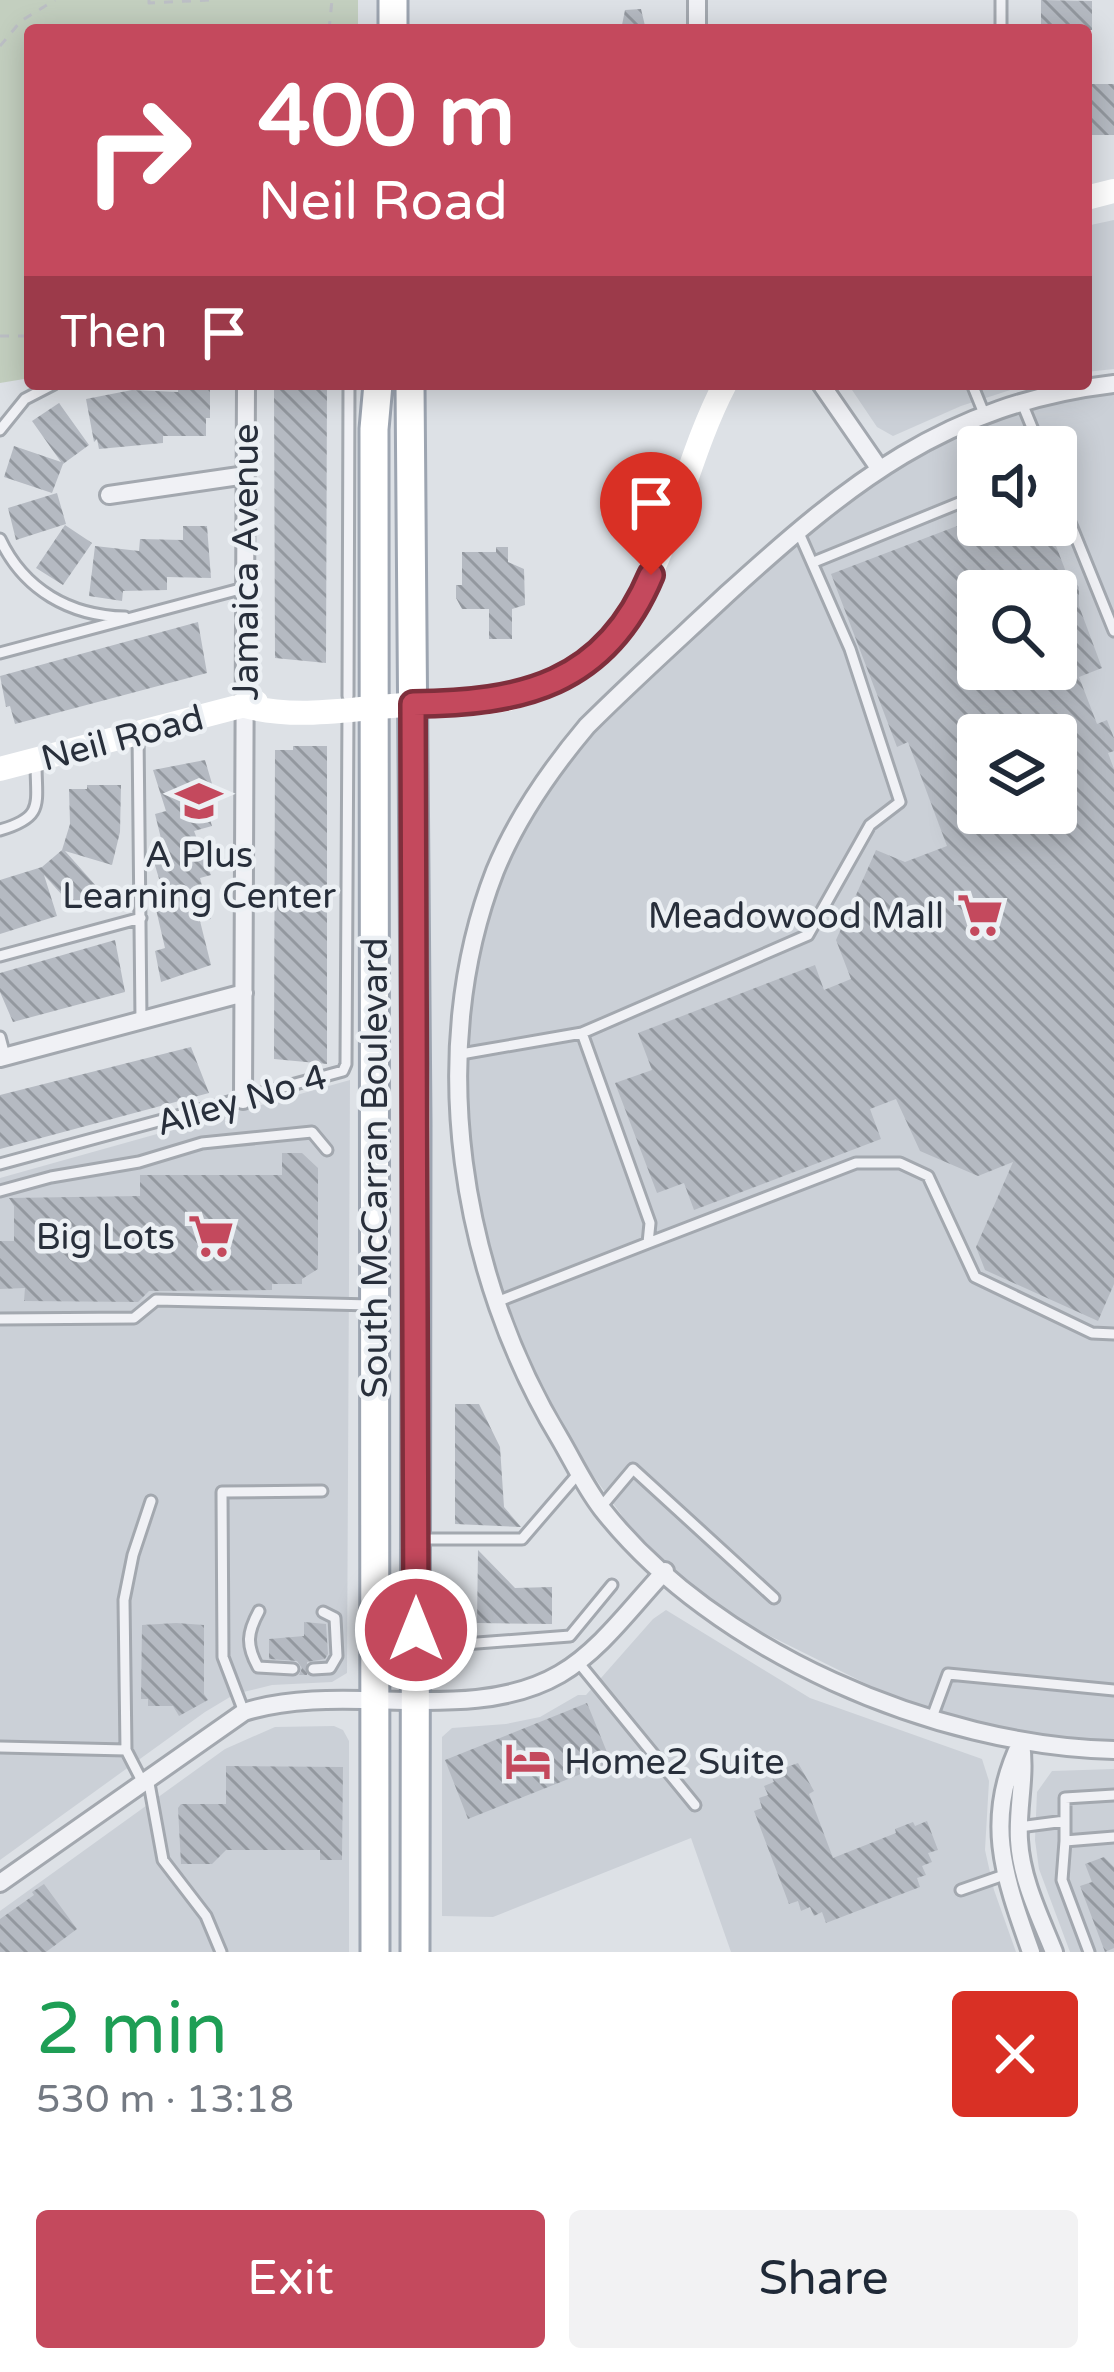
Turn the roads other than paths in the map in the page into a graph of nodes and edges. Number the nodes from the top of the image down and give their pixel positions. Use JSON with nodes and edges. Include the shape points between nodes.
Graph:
{"nodes":[{"id":1,"x":42,"y":390,"type":"edge"},
{"id":2,"x":246,"y":390,"type":"edge"},
{"id":3,"x":349,"y":390,"type":"edge"},
{"id":4,"x":378,"y":390,"type":"edge"},
{"id":5,"x":410,"y":390,"type":"edge"},
{"id":6,"x":722,"y":390,"type":"edge"},
{"id":7,"x":825,"y":390,"type":"edge"},
{"id":8,"x":974,"y":390,"type":"edge"},
{"id":9,"x":1086,"y":390,"type":"edge"},
{"id":10,"x":1022,"y":404,"type":"junction"},
{"id":11,"x":985,"y":416,"type":"junction"},
{"id":12,"x":1031,"y":426,"type":"edge"},
{"id":13,"x":0,"y":430,"type":"edge"},
{"id":14,"x":879,"y":468,"type":"junction"},
{"id":15,"x":246,"y":475,"type":"junction"},
{"id":16,"x":109,"y":495,"type":"dead end"},
{"id":17,"x":957,"y":504,"type":"edge"},
{"id":18,"x":798,"y":530,"type":"junction"},
{"id":19,"x":0,"y":539,"type":"edge"},
{"id":20,"x":1077,"y":540,"type":"edge"},
{"id":21,"x":814,"y":562,"type":"junction"},
{"id":22,"x":245,"y":588,"type":"junction"},
{"id":23,"x":151,"y":613,"type":"junction"},
{"id":24,"x":1114,"y":631,"type":"edge"},
{"id":25,"x":0,"y":653,"type":"edge"},
{"id":26,"x":361,"y":704,"type":"junction"},
{"id":27,"x":413,"y":704,"type":"junction"},
{"id":28,"x":245,"y":706,"type":"junction"},
{"id":29,"x":138,"y":733,"type":"junction"},
{"id":30,"x":36,"y":760,"type":"junction"},
{"id":31,"x":0,"y":770,"type":"edge"},
{"id":32,"x":0,"y":830,"type":"edge"},
{"id":33,"x":141,"y":918,"type":"junction"},
{"id":34,"x":0,"y":956,"type":"edge"},
{"id":35,"x":244,"y":993,"type":"junction"},
{"id":36,"x":141,"y":1020,"type":"junction"},
{"id":37,"x":582,"y":1033,"type":"junction"},
{"id":38,"x":0,"y":1037,"type":"edge"},
{"id":39,"x":461,"y":1054,"type":"junction"},
{"id":40,"x":2,"y":1057,"type":"edge"},
{"id":41,"x":244,"y":1100,"type":"junction"},
{"id":42,"x":327,"y":1150,"type":"dead end"},
{"id":43,"x":0,"y":1164,"type":"edge"},
{"id":44,"x":0,"y":1191,"type":"edge"},
{"id":45,"x":648,"y":1243,"type":"junction"},
{"id":46,"x":494,"y":1303,"type":"junction"},
{"id":47,"x":374,"y":1305,"type":"junction"},
{"id":48,"x":0,"y":1319,"type":"edge"},
{"id":49,"x":1114,"y":1334,"type":"edge"},
{"id":50,"x":578,"y":1474,"type":"junction"},
{"id":51,"x":322,"y":1491,"type":"dead end"},
{"id":52,"x":151,"y":1501,"type":"dead end"},
{"id":53,"x":601,"y":1508,"type":"junction"},
{"id":54,"x":416,"y":1539,"type":"junction"},
{"id":55,"x":664,"y":1571,"type":"junction"},
{"id":56,"x":612,"y":1585,"type":"dead end"},
{"id":57,"x":774,"y":1598,"type":"dead end"},
{"id":58,"x":259,"y":1611,"type":"dead end"},
{"id":59,"x":322,"y":1612,"type":"dead end"},
{"id":60,"x":464,"y":1644,"type":"dead end"},
{"id":61,"x":578,"y":1662,"type":"junction"},
{"id":62,"x":293,"y":1669,"type":"dead end"},
{"id":63,"x":313,"y":1669,"type":"dead end"},
{"id":64,"x":1114,"y":1690,"type":"edge"},
{"id":65,"x":375,"y":1699,"type":"junction"},
{"id":66,"x":416,"y":1700,"type":"junction"},
{"id":67,"x":244,"y":1712,"type":"junction"},
{"id":68,"x":931,"y":1720,"type":"junction"},
{"id":69,"x":1021,"y":1742,"type":"junction"},
{"id":70,"x":0,"y":1747,"type":"edge"},
{"id":71,"x":126,"y":1750,"type":"junction"},
{"id":72,"x":1114,"y":1750,"type":"edge"},
{"id":73,"x":145,"y":1779,"type":"junction"},
{"id":74,"x":1114,"y":1795,"type":"edge"},
{"id":75,"x":695,"y":1805,"type":"dead end"},
{"id":76,"x":1065,"y":1821,"type":"junction"},
{"id":77,"x":1019,"y":1827,"type":"junction"},
{"id":78,"x":1114,"y":1837,"type":"edge"},
{"id":79,"x":1065,"y":1841,"type":"junction"},
{"id":80,"x":1004,"y":1875,"type":"junction"},
{"id":81,"x":0,"y":1882,"type":"edge"},
{"id":82,"x":961,"y":1890,"type":"dead end"},
{"id":83,"x":220,"y":1952,"type":"edge"},
{"id":84,"x":375,"y":1952,"type":"edge"},
{"id":85,"x":415,"y":1952,"type":"edge"},
{"id":86,"x":1031,"y":1952,"type":"edge"},
{"id":87,"x":1054,"y":1952,"type":"edge"},
{"id":88,"x":1089,"y":1952,"type":"edge"}],
"edges":[{"from":1,"to":13,"type":"lane"},
{"from":2,"to":15,"type":"street","name":"Jamaica Avenue"},
{"from":3,"to":26,"type":"lane","name":"Alley No 4"},
{"from":4,"to":26,"type":"main road","name":"South McCarran Boulevard"},
{"from":5,"to":27,"type":"main road","name":"South McCarran Boulevard"},
{"from":6,"to":27,"type":"street","name":"Neil Road","via":[[656,565],[619,631],[531,692],[477,704]]},
{"from":7,"to":14,"type":"street"},
{"from":8,"to":11,"type":"lane"},
{"from":9,"to":10,"type":"street"},
{"from":10,"to":11,"type":"street"},
{"from":10,"to":12,"type":"lane"},
{"from":11,"to":14,"type":"street"},
{"from":14,"to":18,"type":"street"},
{"from":15,"to":16,"type":"street"},
{"from":15,"to":22,"type":"street","name":"Jamaica Avenue"},
{"from":17,"to":21,"type":"lane"},
{"from":18,"to":21,"type":"lane"},
{"from":18,"to":39,"type":"street","via":[[587,726],[536,793],[482,908]]},
{"from":19,"to":23,"type":"lane","via":[[35,587],[72,608]]},
{"from":20,"to":24,"type":"lane"},
{"from":21,"to":37,"type":"lane","via":[[900,802],[870,825],[808,935]]},
{"from":22,"to":23,"type":"lane"},
{"from":22,"to":28,"type":"street","name":"Jamaica Avenue"},
{"from":23,"to":25,"type":"lane"},
{"from":26,"to":27,"type":"street","name":"Neil Road"},
{"from":26,"to":28,"type":"street","name":"Neil Road","via":[[278,697]]},
{"from":26,"to":41,"type":"lane","name":"Alley No 4","via":[[346,1064],[336,1076]]},
{"from":26,"to":47,"type":"main road","name":"South McCarran Boulevard"},
{"from":27,"to":54,"type":"main road","name":"South McCarran Boulevard"},
{"from":28,"to":29,"type":"street","name":"Neil Road"},
{"from":28,"to":35,"type":"street","name":"Jamaica Avenue"},
{"from":29,"to":30,"type":"street","name":"Neil Road"},
{"from":29,"to":33,"type":"lane"},
{"from":30,"to":31,"type":"street","name":"Neil Road"},
{"from":30,"to":32,"type":"lane","via":[[36,811]]},
{"from":33,"to":34,"type":"lane"},
{"from":33,"to":36,"type":"lane"},
{"from":35,"to":36,"type":"street"},
{"from":35,"to":41,"type":"street","name":"Jamaica Avenue"},
{"from":36,"to":40,"type":"street"},
{"from":37,"to":39,"type":"lane"},
{"from":37,"to":45,"type":"lane","via":[[650,1222]]},
{"from":38,"to":40,"type":"lane"},
{"from":39,"to":46,"type":"street","via":[[464,1168]]},
{"from":41,"to":43,"type":"lane","name":"Alley No 4"},
{"from":42,"to":44,"type":"lane","via":[[312,1132],[202,1143]]},
{"from":45,"to":46,"type":"lane"},
{"from":45,"to":49,"type":"lane","via":[[856,1163],[900,1163],[928,1176],[975,1277],[1092,1333]]},
{"from":46,"to":50,"type":"street"},
{"from":47,"to":48,"type":"lane","via":[[156,1300],[134,1318]]},
{"from":47,"to":65,"type":"main road","name":"South McCarran Boulevard"},
{"from":50,"to":53,"type":"street"},
{"from":50,"to":54,"type":"lane","via":[[522,1539]]},
{"from":51,"to":67,"type":"lane","via":[[222,1492],[223,1657]]},
{"from":52,"to":71,"type":"lane","via":[[124,1600]]},
{"from":53,"to":55,"type":"street"},
{"from":53,"to":57,"type":"lane","via":[[633,1469]]},
{"from":54,"to":66,"type":"main road","name":"South McCarran Boulevard"},
{"from":55,"to":61,"type":"street"},
{"from":55,"to":68,"type":"street","via":[[771,1649]]},
{"from":56,"to":60,"type":"lane","via":[[570,1636]]},
{"from":58,"to":62,"type":"lane","via":[[248,1631],[258,1667]]},
{"from":59,"to":63,"type":"lane","via":[[335,1618],[337,1656],[330,1668]]},
{"from":61,"to":66,"type":"street","via":[[516,1692]]},
{"from":61,"to":75,"type":"lane"},
{"from":64,"to":68,"type":"lane","via":[[948,1674]]},
{"from":65,"to":66,"type":"street"},
{"from":65,"to":67,"type":"street","via":[[290,1701]]},
{"from":65,"to":84,"type":"main road","name":"South McCarran Boulevard"},
{"from":66,"to":85,"type":"main road","name":"South McCarran Boulevard"},
{"from":67,"to":73,"type":"street"},
{"from":68,"to":69,"type":"street"},
{"from":69,"to":72,"type":"street"},
{"from":69,"to":77,"type":"street"},
{"from":69,"to":80,"type":"street","via":[[1006,1772],[1000,1815]]},
{"from":70,"to":71,"type":"lane"},
{"from":71,"to":73,"type":"lane"},
{"from":73,"to":81,"type":"street"},
{"from":73,"to":83,"type":"lane","via":[[163,1860],[206,1916]]},
{"from":74,"to":76,"type":"lane","via":[[1065,1798]]},
{"from":76,"to":77,"type":"lane"},
{"from":76,"to":79,"type":"lane"},
{"from":77,"to":87,"type":"street","via":[[1025,1875]]},
{"from":78,"to":79,"type":"lane"},
{"from":79,"to":88,"type":"lane","via":[[1062,1880]]},
{"from":80,"to":82,"type":"lane"},
{"from":80,"to":86,"type":"street"}]}
